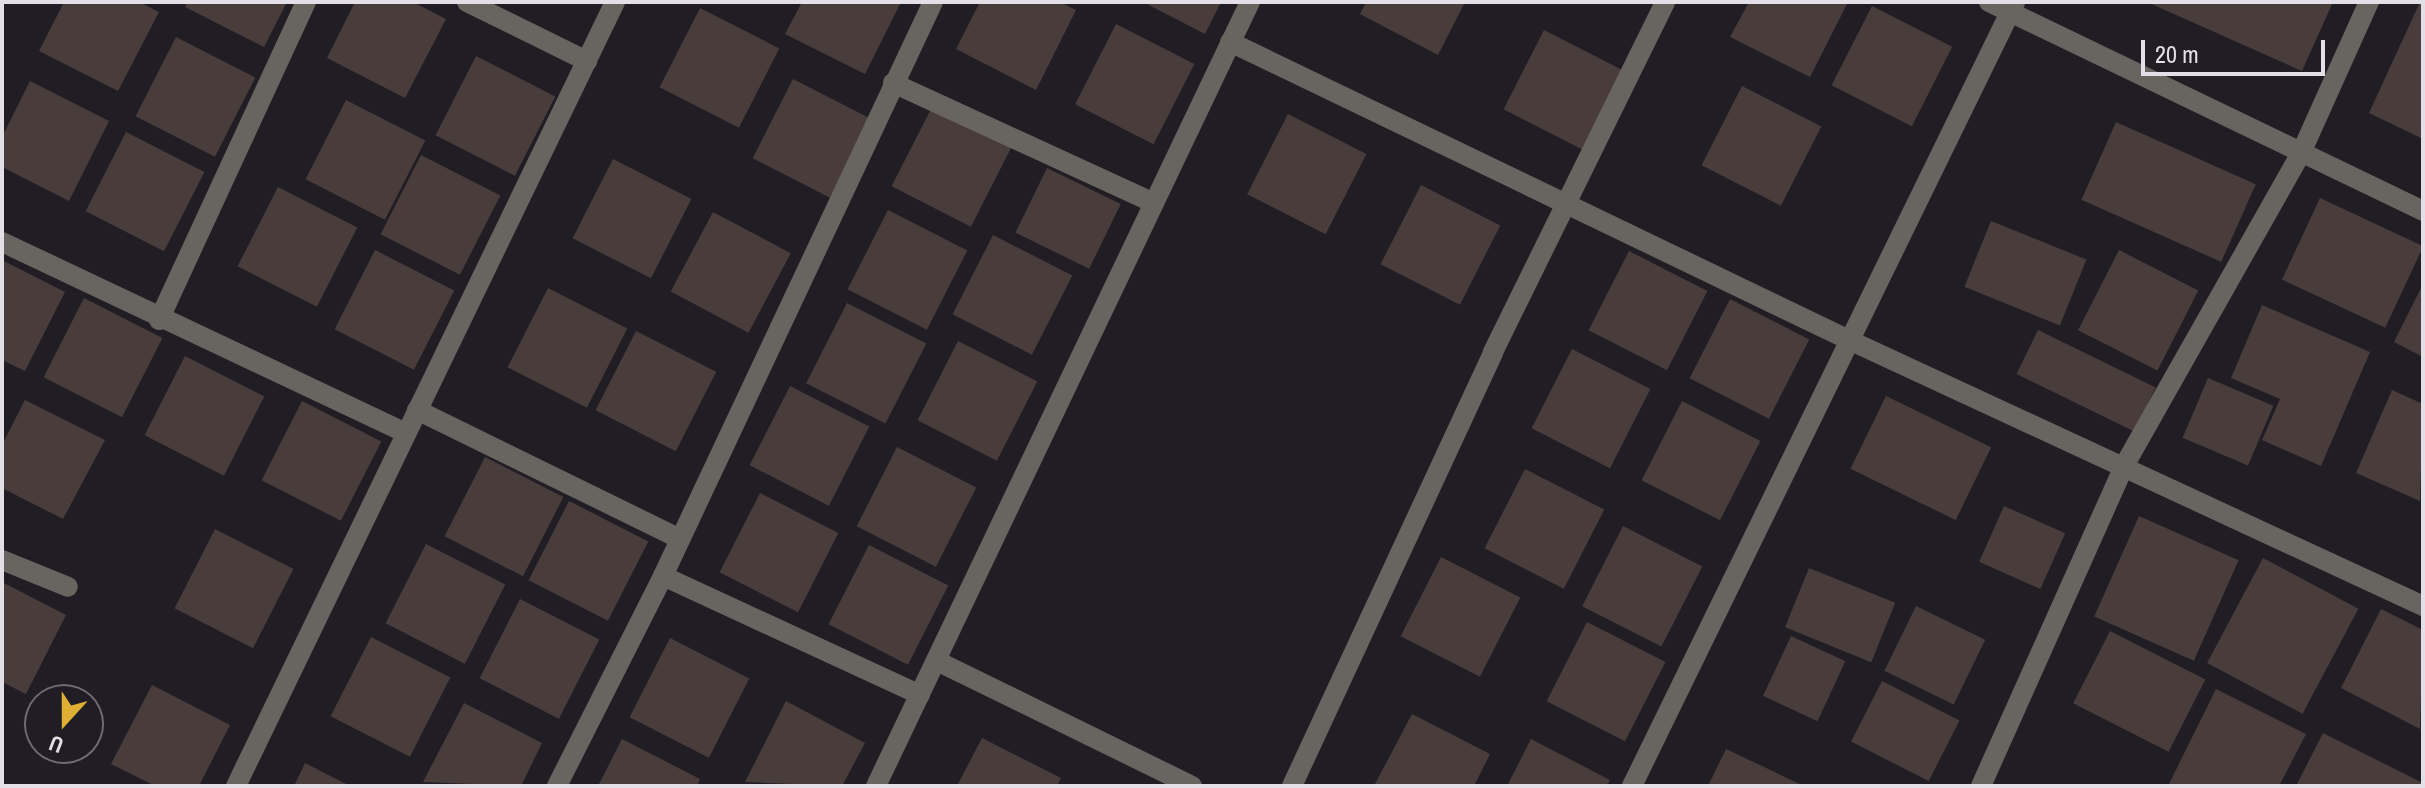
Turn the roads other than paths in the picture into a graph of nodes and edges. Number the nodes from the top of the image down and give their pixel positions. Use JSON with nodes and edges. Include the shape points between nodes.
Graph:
{"nodes":[{"id":1,"x":306,"y":2,"type":"edge"},
{"id":2,"x":467,"y":2,"type":"edge"},
{"id":3,"x":615,"y":2,"type":"edge"},
{"id":4,"x":933,"y":2,"type":"edge"},
{"id":5,"x":1250,"y":2,"type":"edge"},
{"id":6,"x":1665,"y":2,"type":"edge"},
{"id":7,"x":1989,"y":2,"type":"edge"},
{"id":8,"x":2369,"y":2,"type":"edge"},
{"id":9,"x":2013,"y":7,"type":"edge"},
{"id":10,"x":1230,"y":42,"type":"junction"},
{"id":11,"x":587,"y":61,"type":"junction"},
{"id":12,"x":893,"y":83,"type":"junction"},
{"id":13,"x":2301,"y":153,"type":"junction"},
{"id":14,"x":1154,"y":203,"type":"junction"},
{"id":15,"x":1565,"y":203,"type":"junction"},
{"id":16,"x":2423,"y":211,"type":"edge"},
{"id":17,"x":2,"y":242,"type":"edge"},
{"id":18,"x":159,"y":320,"type":"junction"},
{"id":19,"x":1849,"y":340,"type":"junction"},
{"id":20,"x":417,"y":410,"type":"junction"},
{"id":21,"x":404,"y":432,"type":"junction"},
{"id":22,"x":2124,"y":466,"type":"junction"},
{"id":23,"x":680,"y":539,"type":"junction"},
{"id":24,"x":2,"y":560,"type":"edge"},
{"id":25,"x":663,"y":576,"type":"junction"},
{"id":26,"x":68,"y":587,"type":"dead end"},
{"id":27,"x":2423,"y":606,"type":"edge"},
{"id":28,"x":937,"y":661,"type":"junction"},
{"id":29,"x":920,"y":695,"type":"junction"},
{"id":30,"x":236,"y":786,"type":"edge"},
{"id":31,"x":557,"y":786,"type":"edge"},
{"id":32,"x":876,"y":786,"type":"edge"},
{"id":33,"x":1192,"y":786,"type":"edge"},
{"id":34,"x":1292,"y":786,"type":"edge"},
{"id":35,"x":1632,"y":786,"type":"edge"},
{"id":36,"x":1981,"y":786,"type":"edge"}],
"edges":[{"from":1,"to":18,"type":"street"},
{"from":2,"to":11,"type":"street"},
{"from":3,"to":11,"type":"street"},
{"from":4,"to":12,"type":"street"},
{"from":5,"to":10,"type":"street"},
{"from":6,"to":15,"type":"street"},
{"from":7,"to":9,"type":"street"},
{"from":8,"to":13,"type":"street"},
{"from":9,"to":13,"type":"street"},
{"from":9,"to":19,"type":"street"},
{"from":10,"to":14,"type":"street"},
{"from":10,"to":15,"type":"street"},
{"from":11,"to":20,"type":"street"},
{"from":12,"to":14,"type":"street"},
{"from":12,"to":23,"type":"street"},
{"from":13,"to":16,"type":"street"},
{"from":13,"to":22,"type":"street"},
{"from":14,"to":28,"type":"street"},
{"from":15,"to":19,"type":"street"},
{"from":15,"to":34,"type":"street"},
{"from":17,"to":18,"type":"street"},
{"from":18,"to":21,"type":"street"},
{"from":19,"to":22,"type":"street"},
{"from":19,"to":35,"type":"street"},
{"from":20,"to":21,"type":"street"},
{"from":20,"to":23,"type":"street"},
{"from":21,"to":30,"type":"street"},
{"from":22,"to":27,"type":"street"},
{"from":22,"to":36,"type":"street"},
{"from":23,"to":25,"type":"street"},
{"from":24,"to":26,"type":"street"},
{"from":25,"to":29,"type":"street"},
{"from":25,"to":31,"type":"street"},
{"from":28,"to":29,"type":"street"},
{"from":28,"to":33,"type":"street"},
{"from":29,"to":32,"type":"street"}]}
